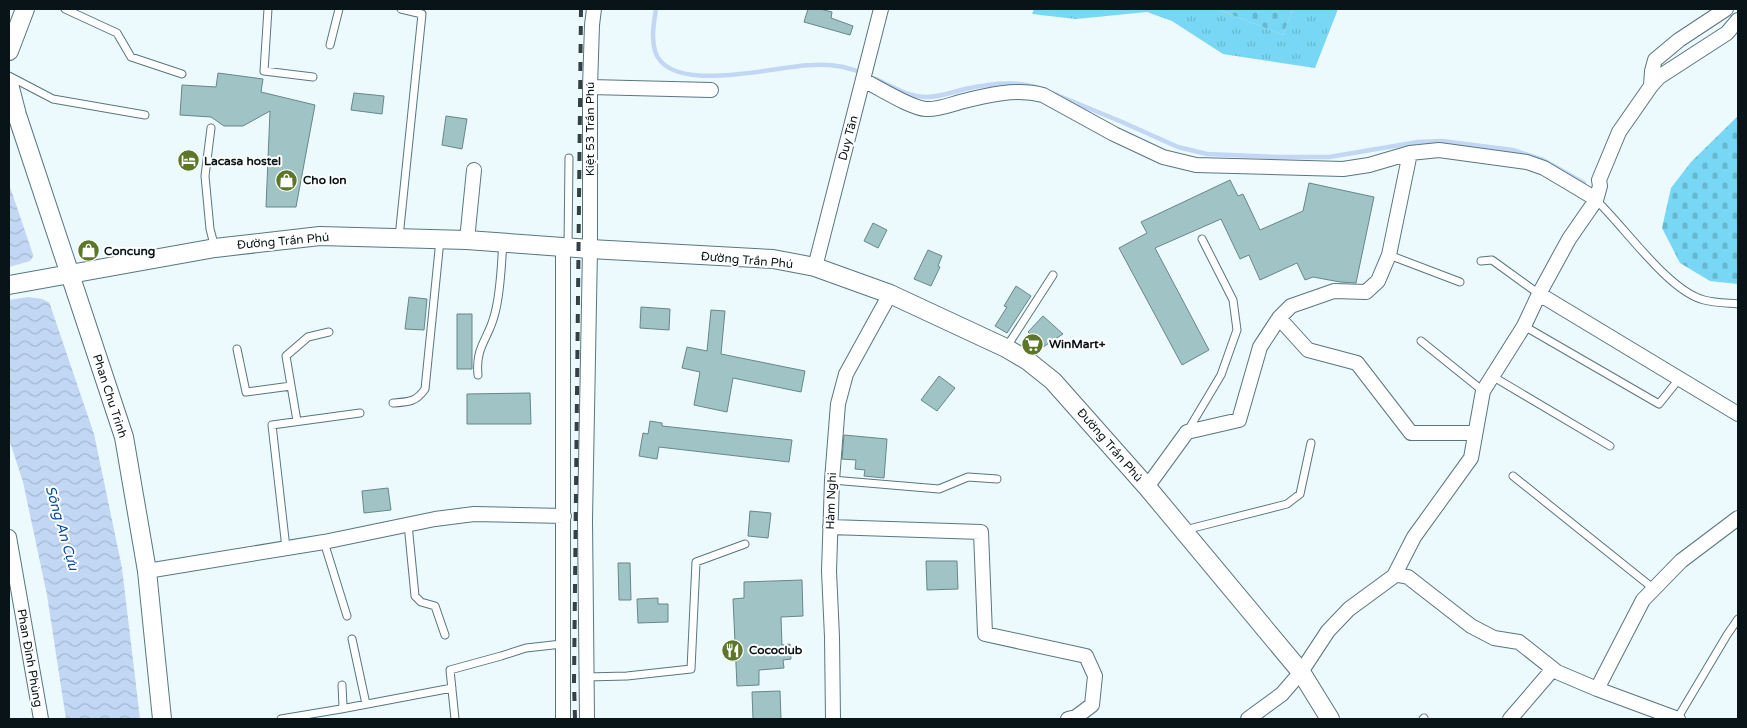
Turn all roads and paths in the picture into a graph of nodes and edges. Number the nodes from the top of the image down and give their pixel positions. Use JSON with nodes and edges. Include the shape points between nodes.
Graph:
{"nodes":[{"id":1,"x":25,"y":9,"type":"edge"},
{"id":2,"x":64,"y":9,"type":"edge"},
{"id":3,"x":268,"y":9,"type":"edge"},
{"id":4,"x":338,"y":9,"type":"edge"},
{"id":5,"x":401,"y":9,"type":"edge"},
{"id":6,"x":594,"y":9,"type":"edge"},
{"id":7,"x":881,"y":9,"type":"edge"},
{"id":8,"x":1726,"y":9,"type":"edge"},
{"id":9,"x":1738,"y":20,"type":"edge"},
{"id":10,"x":330,"y":45,"type":"dead end"},
{"id":11,"x":9,"y":51,"type":"edge"},
{"id":12,"x":182,"y":74,"type":"dead end"},
{"id":13,"x":864,"y":75,"type":"junction"},
{"id":14,"x":9,"y":76,"type":"edge"},
{"id":15,"x":314,"y":77,"type":"dead end"},
{"id":16,"x":9,"y":84,"type":"edge"},
{"id":17,"x":1650,"y":86,"type":"junction"},
{"id":18,"x":590,"y":87,"type":"junction"},
{"id":19,"x":711,"y":90,"type":"dead end"},
{"id":20,"x":145,"y":116,"type":"dead end"},
{"id":21,"x":211,"y":128,"type":"dead end"},
{"id":22,"x":1410,"y":153,"type":"junction"},
{"id":23,"x":569,"y":158,"type":"dead end"},
{"id":24,"x":474,"y":170,"type":"dead end"},
{"id":25,"x":1596,"y":197,"type":"junction"},
{"id":26,"x":399,"y":238,"type":"junction"},
{"id":27,"x":440,"y":239,"type":"junction"},
{"id":28,"x":1202,"y":239,"type":"dead end"},
{"id":29,"x":467,"y":240,"type":"junction"},
{"id":30,"x":503,"y":243,"type":"junction"},
{"id":31,"x":565,"y":247,"type":"junction"},
{"id":32,"x":215,"y":248,"type":"junction"},
{"id":33,"x":590,"y":249,"type":"junction"},
{"id":34,"x":1389,"y":255,"type":"junction"},
{"id":35,"x":1481,"y":260,"type":"dead end"},
{"id":36,"x":815,"y":267,"type":"junction"},
{"id":37,"x":69,"y":275,"type":"junction"},
{"id":38,"x":1054,"y":275,"type":"dead end"},
{"id":39,"x":1460,"y":282,"type":"dead end"},
{"id":40,"x":9,"y":285,"type":"edge"},
{"id":41,"x":890,"y":294,"type":"junction"},
{"id":42,"x":1539,"y":294,"type":"junction"},
{"id":43,"x":1738,"y":304,"type":"edge"},
{"id":44,"x":1279,"y":318,"type":"junction"},
{"id":45,"x":1524,"y":326,"type":"junction"},
{"id":46,"x":329,"y":332,"type":"dead end"},
{"id":47,"x":1421,"y":341,"type":"dead end"},
{"id":48,"x":1006,"y":348,"type":"junction"},
{"id":49,"x":237,"y":349,"type":"dead end"},
{"id":50,"x":478,"y":375,"type":"dead end"},
{"id":51,"x":1492,"y":376,"type":"junction"},
{"id":52,"x":1679,"y":379,"type":"junction"},
{"id":53,"x":291,"y":386,"type":"junction"},
{"id":54,"x":1483,"y":391,"type":"junction"},
{"id":55,"x":393,"y":403,"type":"dead end"},
{"id":56,"x":360,"y":413,"type":"dead end"},
{"id":57,"x":1738,"y":414,"type":"edge"},
{"id":58,"x":297,"y":421,"type":"junction"},
{"id":59,"x":1187,"y":432,"type":"junction"},
{"id":60,"x":1475,"y":433,"type":"junction"},
{"id":61,"x":1311,"y":443,"type":"dead end"},
{"id":62,"x":1610,"y":446,"type":"dead end"},
{"id":63,"x":1513,"y":476,"type":"dead end"},
{"id":64,"x":997,"y":479,"type":"dead end"},
{"id":65,"x":832,"y":480,"type":"junction"},
{"id":66,"x":1147,"y":488,"type":"junction"},
{"id":67,"x":564,"y":516,"type":"junction"},
{"id":68,"x":1738,"y":518,"type":"edge"},
{"id":69,"x":408,"y":524,"type":"junction"},
{"id":70,"x":830,"y":527,"type":"junction"},
{"id":71,"x":1182,"y":531,"type":"junction"},
{"id":72,"x":9,"y":537,"type":"edge"},
{"id":73,"x":324,"y":542,"type":"junction"},
{"id":74,"x":745,"y":544,"type":"dead end"},
{"id":75,"x":286,"y":548,"type":"junction"},
{"id":76,"x":147,"y":572,"type":"junction"},
{"id":77,"x":1394,"y":576,"type":"junction"},
{"id":78,"x":1654,"y":589,"type":"junction"},
{"id":79,"x":347,"y":616,"type":"dead end"},
{"id":80,"x":1738,"y":619,"type":"edge"},
{"id":81,"x":445,"y":635,"type":"dead end"},
{"id":82,"x":352,"y":640,"type":"dead end"},
{"id":83,"x":562,"y":644,"type":"junction"},
{"id":84,"x":1554,"y":669,"type":"junction"},
{"id":85,"x":1301,"y":672,"type":"junction"},
{"id":86,"x":586,"y":677,"type":"junction"},
{"id":87,"x":342,"y":685,"type":"dead end"},
{"id":88,"x":452,"y":688,"type":"junction"},
{"id":89,"x":1596,"y":690,"type":"junction"},
{"id":90,"x":366,"y":704,"type":"junction"},
{"id":91,"x":341,"y":709,"type":"junction"},
{"id":92,"x":41,"y":719,"type":"edge"},
{"id":93,"x":162,"y":719,"type":"edge"},
{"id":94,"x":281,"y":719,"type":"edge"},
{"id":95,"x":454,"y":719,"type":"edge"},
{"id":96,"x":563,"y":719,"type":"edge"},
{"id":97,"x":587,"y":719,"type":"edge"},
{"id":98,"x":833,"y":719,"type":"edge"},
{"id":99,"x":1068,"y":719,"type":"edge"},
{"id":100,"x":1248,"y":719,"type":"edge"},
{"id":101,"x":1330,"y":719,"type":"edge"},
{"id":102,"x":1510,"y":719,"type":"edge"},
{"id":103,"x":1678,"y":719,"type":"edge"}],
"edges":[{"from":1,"to":11,"type":"street"},
{"from":2,"to":12,"type":"lane","via":[[117,33],[131,57]]},
{"from":3,"to":15,"type":"lane","via":[[264,71]]},
{"from":4,"to":10,"type":"lane"},
{"from":5,"to":26,"type":"lane","via":[[422,14]]},
{"from":6,"to":18,"type":"street","name":"Kiệt 53 Trần Phú"},
{"from":7,"to":13,"type":"street","name":"Duy Tân"},
{"from":8,"to":17,"type":"street","via":[[1654,60]]},
{"from":9,"to":17,"type":"street","via":[[1727,33]]},
{"from":13,"to":22,"type":"street","via":[[923,109],[984,96],[1036,93],[1163,157],[1196,165],[1343,169]]},
{"from":13,"to":36,"type":"street","name":"Duy Tân"},
{"from":14,"to":20,"type":"lane","via":[[54,100]]},
{"from":16,"to":37,"type":"street","name":"Phan Chu Trinh"},
{"from":17,"to":25,"type":"street","via":[[1619,132],[1599,180]]},
{"from":18,"to":19,"type":"street"},
{"from":18,"to":33,"type":"street","name":"Kiệt 53 Trần Phú"},
{"from":21,"to":32,"type":"lane","via":[[205,176]]},
{"from":22,"to":25,"type":"street","via":[[1439,150],[1527,162]]},
{"from":22,"to":34,"type":"street"},
{"from":23,"to":31,"type":"lane"},
{"from":24,"to":29,"type":"street"},
{"from":25,"to":42,"type":"street"},
{"from":25,"to":43,"type":"lane","via":[[1672,283],[1704,300]]},
{"from":26,"to":27,"type":"street","name":"Đường Trần Phú"},
{"from":26,"to":32,"type":"street","name":"Đường Trần Phú","via":[[320,236]]},
{"from":27,"to":29,"type":"street","name":"Đường Trần Phú"},
{"from":27,"to":55,"type":"lane","via":[[425,389],[419,398]]},
{"from":28,"to":59,"type":"lane","via":[[1233,300],[1237,330],[1220,375]]},
{"from":29,"to":30,"type":"street","name":"Đường Trần Phú"},
{"from":30,"to":31,"type":"street","name":"Đường Trần Phú"},
{"from":30,"to":50,"type":"lane","via":[[496,310],[491,330],[478,352]]},
{"from":31,"to":33,"type":"street","name":"Đường Trần Phú"},
{"from":31,"to":67,"type":"street"},
{"from":32,"to":37,"type":"street","name":"Đường Trần Phú"},
{"from":33,"to":36,"type":"street","name":"Đường Trần Phú","via":[[773,259]]},
{"from":33,"to":86,"type":"street","name":"Kiệt 53 Trần Phú"},
{"from":34,"to":39,"type":"lane"},
{"from":34,"to":44,"type":"street","via":[[1378,281],[1366,292],[1334,291],[1291,306]]},
{"from":35,"to":42,"type":"lane","via":[[1492,260]]},
{"from":36,"to":41,"type":"street","name":"Đường Trần Phú"},
{"from":37,"to":40,"type":"street","name":"Đường Trần Phú"},
{"from":37,"to":76,"type":"street","name":"Phan Chu Trinh","via":[[124,437]]},
{"from":38,"to":48,"type":"lane"},
{"from":41,"to":48,"type":"street","name":"Đường Trần Phú"},
{"from":41,"to":65,"type":"street","name":"Hàm Nghi","via":[[846,374],[838,404]]},
{"from":42,"to":45,"type":"street"},
{"from":42,"to":52,"type":"street"},
{"from":44,"to":59,"type":"street","via":[[1260,347],[1239,420]]},
{"from":44,"to":60,"type":"street","via":[[1308,350],[1357,363],[1411,433]]},
{"from":45,"to":51,"type":"street"},
{"from":45,"to":52,"type":"lane","via":[[1659,404]]},
{"from":46,"to":53,"type":"lane","via":[[308,337],[286,356]]},
{"from":47,"to":54,"type":"lane"},
{"from":48,"to":66,"type":"street","name":"Đường Trần Phú","via":[[1053,381]]},
{"from":49,"to":53,"type":"lane","via":[[246,392]]},
{"from":51,"to":54,"type":"street"},
{"from":51,"to":62,"type":"lane"},
{"from":52,"to":57,"type":"street"},
{"from":53,"to":58,"type":"lane"},
{"from":54,"to":60,"type":"street"},
{"from":56,"to":58,"type":"lane"},
{"from":58,"to":75,"type":"lane","via":[[272,425]]},
{"from":59,"to":66,"type":"street"},
{"from":60,"to":77,"type":"street","via":[[1471,458],[1414,537]]},
{"from":61,"to":71,"type":"lane","via":[[1300,494],[1287,504]]},
{"from":63,"to":78,"type":"lane"},
{"from":64,"to":65,"type":"lane","via":[[968,477],[940,489]]},
{"from":65,"to":70,"type":"street","name":"Hàm Nghi"},
{"from":66,"to":71,"type":"street","name":"Đường Trần Phú"},
{"from":67,"to":69,"type":"street","via":[[474,514]]},
{"from":67,"to":83,"type":"street"},
{"from":68,"to":78,"type":"street","via":[[1681,561]]},
{"from":69,"to":73,"type":"street"},
{"from":69,"to":81,"type":"lane","via":[[415,596],[421,602],[435,606]]},
{"from":70,"to":98,"type":"street","name":"Hàm Nghi"},
{"from":70,"to":99,"type":"street","via":[[981,532],[986,634],[1086,656],[1095,676],[1092,705]]},
{"from":71,"to":85,"type":"street","name":"Đường Trần Phú"},
{"from":72,"to":92,"type":"street","name":"Phan Đình Phùng"},
{"from":73,"to":75,"type":"street"},
{"from":73,"to":79,"type":"lane"},
{"from":74,"to":86,"type":"lane","via":[[696,562],[691,669]]},
{"from":75,"to":76,"type":"street"},
{"from":76,"to":93,"type":"street","name":"Phan Chu Trinh"},
{"from":77,"to":84,"type":"street","via":[[1408,577],[1471,626],[1494,638],[1519,642]]},
{"from":77,"to":85,"type":"street","via":[[1349,609],[1328,632]]},
{"from":78,"to":89,"type":"street","via":[[1644,600]]},
{"from":80,"to":103,"type":"lane"},
{"from":82,"to":90,"type":"lane"},
{"from":83,"to":88,"type":"lane","via":[[526,648],[450,670]]},
{"from":83,"to":96,"type":"street"},
{"from":84,"to":89,"type":"street"},
{"from":84,"to":102,"type":"street"},
{"from":85,"to":100,"type":"street","via":[[1282,694]]},
{"from":85,"to":101,"type":"street","name":"Đường Trần Phú"},
{"from":86,"to":97,"type":"street","name":"Kiệt 53 Trần Phú"},
{"from":87,"to":91,"type":"lane"},
{"from":88,"to":90,"type":"lane"},
{"from":88,"to":95,"type":"lane"},
{"from":89,"to":103,"type":"street"},
{"from":90,"to":91,"type":"lane"},
{"from":91,"to":94,"type":"lane"}]}
